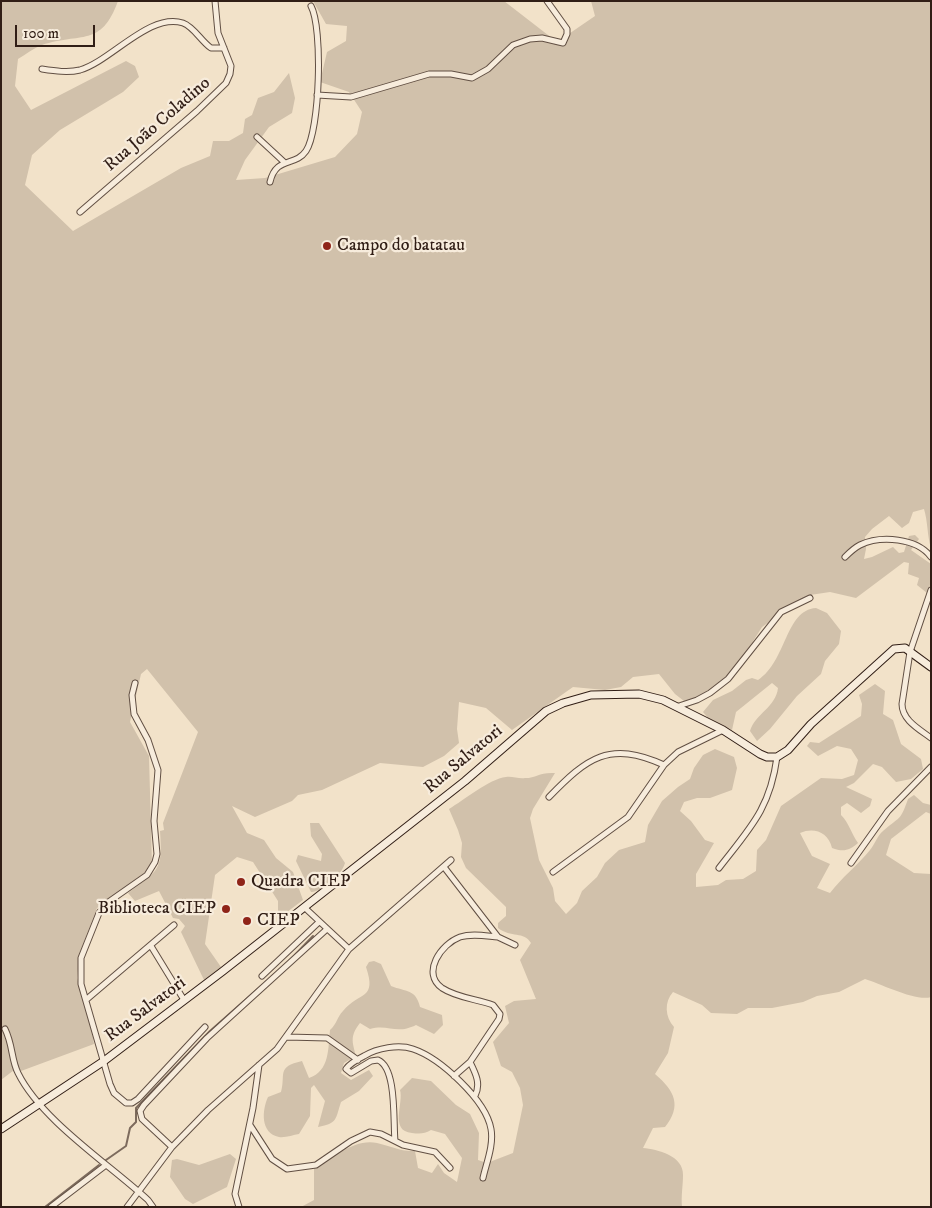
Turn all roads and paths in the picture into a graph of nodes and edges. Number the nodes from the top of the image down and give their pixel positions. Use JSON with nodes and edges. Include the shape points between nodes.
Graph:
{"nodes":[{"id":1,"x":215,"y":1,"type":"edge"},
{"id":2,"x":547,"y":1,"type":"edge"},
{"id":3,"x":311,"y":6,"type":"dead end"},
{"id":4,"x":224,"y":48,"type":"junction"},
{"id":5,"x":42,"y":69,"type":"dead end"},
{"id":6,"x":317,"y":95,"type":"junction"},
{"id":7,"x":257,"y":138,"type":"dead end"},
{"id":8,"x":284,"y":162,"type":"junction"},
{"id":9,"x":270,"y":182,"type":"dead end"},
{"id":10,"x":80,"y":212,"type":"dead end"},
{"id":11,"x":844,"y":557,"type":"dead end"},
{"id":12,"x":931,"y":557,"type":"edge"},
{"id":13,"x":931,"y":590,"type":"edge"},
{"id":14,"x":810,"y":598,"type":"dead end"},
{"id":15,"x":910,"y":652,"type":"junction"},
{"id":16,"x":931,"y":667,"type":"edge"},
{"id":17,"x":135,"y":683,"type":"dead end"},
{"id":18,"x":676,"y":706,"type":"junction"},
{"id":19,"x":723,"y":730,"type":"junction"},
{"id":20,"x":931,"y":738,"type":"edge"},
{"id":21,"x":777,"y":757,"type":"junction"},
{"id":22,"x":664,"y":765,"type":"junction"},
{"id":23,"x":931,"y":767,"type":"edge"},
{"id":24,"x":549,"y":797,"type":"dead end"},
{"id":25,"x":451,"y":860,"type":"dead end"},
{"id":26,"x":851,"y":863,"type":"dead end"},
{"id":27,"x":444,"y":867,"type":"junction"},
{"id":28,"x":719,"y":868,"type":"dead end"},
{"id":29,"x":553,"y":872,"type":"dead end"},
{"id":30,"x":304,"y":907,"type":"junction"},
{"id":31,"x":319,"y":922,"type":"junction"},
{"id":32,"x":174,"y":925,"type":"dead end"},
{"id":33,"x":327,"y":929,"type":"junction"},
{"id":34,"x":498,"y":936,"type":"junction"},
{"id":35,"x":516,"y":945,"type":"dead end"},
{"id":36,"x":151,"y":946,"type":"junction"},
{"id":37,"x":349,"y":949,"type":"junction"},
{"id":38,"x":262,"y":976,"type":"dead end"},
{"id":39,"x":87,"y":1000,"type":"junction"},
{"id":40,"x":184,"y":1000,"type":"junction"},
{"id":41,"x":205,"y":1027,"type":"dead end"},
{"id":42,"x":5,"y":1029,"type":"dead end"},
{"id":43,"x":287,"y":1037,"type":"junction"},
{"id":44,"x":358,"y":1060,"type":"junction"},
{"id":45,"x":104,"y":1061,"type":"junction"},
{"id":46,"x":470,"y":1062,"type":"junction"},
{"id":47,"x":259,"y":1064,"type":"junction"},
{"id":48,"x":454,"y":1076,"type":"junction"},
{"id":49,"x":476,"y":1096,"type":"junction"},
{"id":50,"x":39,"y":1104,"type":"junction"},
{"id":51,"x":250,"y":1125,"type":"junction"},
{"id":52,"x":1,"y":1129,"type":"edge"},
{"id":53,"x":394,"y":1141,"type":"junction"},
{"id":54,"x":172,"y":1147,"type":"junction"},
{"id":55,"x":106,"y":1165,"type":"junction"},
{"id":56,"x":450,"y":1168,"type":"dead end"},
{"id":57,"x":483,"y":1178,"type":"dead end"},
{"id":58,"x":138,"y":1190,"type":"junction"},
{"id":59,"x":51,"y":1207,"type":"edge"},
{"id":60,"x":127,"y":1207,"type":"edge"},
{"id":61,"x":153,"y":1207,"type":"edge"},
{"id":62,"x":239,"y":1207,"type":"edge"}],
"edges":[{"from":1,"to":4,"type":"street","name":"Rua João Coladino","via":[[218,33]]},
{"from":2,"to":6,"type":"street","via":[[566,29],[562,43],[542,38],[513,45],[488,70],[472,78],[429,74],[352,97]]},
{"from":3,"to":6,"type":"street","via":[[317,29]]},
{"from":4,"to":5,"type":"street","via":[[211,48],[183,23],[170,22],[148,28],[90,66],[66,72]]},
{"from":4,"to":10,"type":"street","name":"Rua João Coladino","via":[[230,66],[226,83]]},
{"from":6,"to":8,"type":"street","via":[[307,150],[302,156]]},
{"from":7,"to":8,"type":"street"},
{"from":8,"to":9,"type":"street","via":[[272,174]]},
{"from":11,"to":12,"type":"street","via":[[862,544],[894,540],[917,544]]},
{"from":13,"to":15,"type":"street"},
{"from":14,"to":18,"type":"street","via":[[781,612],[728,679],[697,700]]},
{"from":15,"to":16,"type":"street"},
{"from":15,"to":20,"type":"street","via":[[902,712]]},
{"from":15,"to":21,"type":"street","via":[[899,647],[887,653]]},
{"from":17,"to":39,"type":"street","via":[[132,695],[134,714],[148,740],[158,770],[154,820],[158,854],[152,869],[107,903],[90,930],[81,958],[81,984]]},
{"from":18,"to":19,"type":"street","name":"Rua Salvatori"},
{"from":18,"to":30,"type":"street","name":"Rua Salvatori","via":[[639,694],[613,693],[591,695],[546,711],[465,781]]},
{"from":19,"to":21,"type":"street","name":"Rua Salvatori","via":[[760,754]]},
{"from":19,"to":22,"type":"street","via":[[685,747]]},
{"from":21,"to":28,"type":"street","via":[[773,784],[764,807]]},
{"from":22,"to":24,"type":"street","via":[[636,754],[597,757],[582,766]]},
{"from":22,"to":29,"type":"street","via":[[628,817]]},
{"from":23,"to":26,"type":"street","via":[[888,811]]},
{"from":25,"to":27,"type":"street"},
{"from":27,"to":34,"type":"street"},
{"from":27,"to":37,"type":"street"},
{"from":30,"to":31,"type":"street"},
{"from":30,"to":40,"type":"street","name":"Rua Salvatori"},
{"from":31,"to":33,"type":"street"},
{"from":31,"to":38,"type":"street"},
{"from":32,"to":36,"type":"street"},
{"from":33,"to":37,"type":"street"},
{"from":33,"to":54,"type":"street","via":[[207,1038],[142,1108],[142,1119]]},
{"from":34,"to":35,"type":"street"},
{"from":34,"to":46,"type":"street","via":[[459,938],[440,953],[432,970],[441,987],[455,995],[494,1004],[498,1008],[499,1020]]},
{"from":36,"to":39,"type":"street"},
{"from":36,"to":40,"type":"street"},
{"from":37,"to":43,"type":"street"},
{"from":39,"to":45,"type":"street"},
{"from":40,"to":45,"type":"street","name":"Rua Salvatori"},
{"from":41,"to":45,"type":"street","via":[[138,1099],[129,1104],[110,1084]]},
{"from":42,"to":50,"type":"street","via":[[18,1073]]},
{"from":43,"to":44,"type":"street","via":[[327,1038]]},
{"from":43,"to":47,"type":"street"},
{"from":44,"to":48,"type":"street","via":[[381,1049],[402,1047],[421,1052]]},
{"from":44,"to":53,"type":"street","via":[[347,1071],[351,1073],[378,1060],[387,1066],[392,1077]]},
{"from":45,"to":50,"type":"street","name":"Rua Salvatori"},
{"from":46,"to":48,"type":"street"},
{"from":46,"to":49,"type":"street","via":[[478,1079]]},
{"from":47,"to":51,"type":"street"},
{"from":47,"to":54,"type":"street"},
{"from":48,"to":49,"type":"street"},
{"from":49,"to":57,"type":"street","via":[[492,1138]]},
{"from":50,"to":52,"type":"street","name":"Rua Salvatori"},
{"from":50,"to":55,"type":"street"},
{"from":51,"to":53,"type":"street","via":[[272,1159],[287,1169],[316,1165],[370,1132]]},
{"from":51,"to":62,"type":"street","via":[[235,1194]]},
{"from":53,"to":56,"type":"street","via":[[435,1152]]},
{"from":54,"to":58,"type":"street"},
{"from":55,"to":58,"type":"street"},
{"from":55,"to":59,"type":"street"},
{"from":58,"to":60,"type":"street"},
{"from":58,"to":61,"type":"street"}]}
